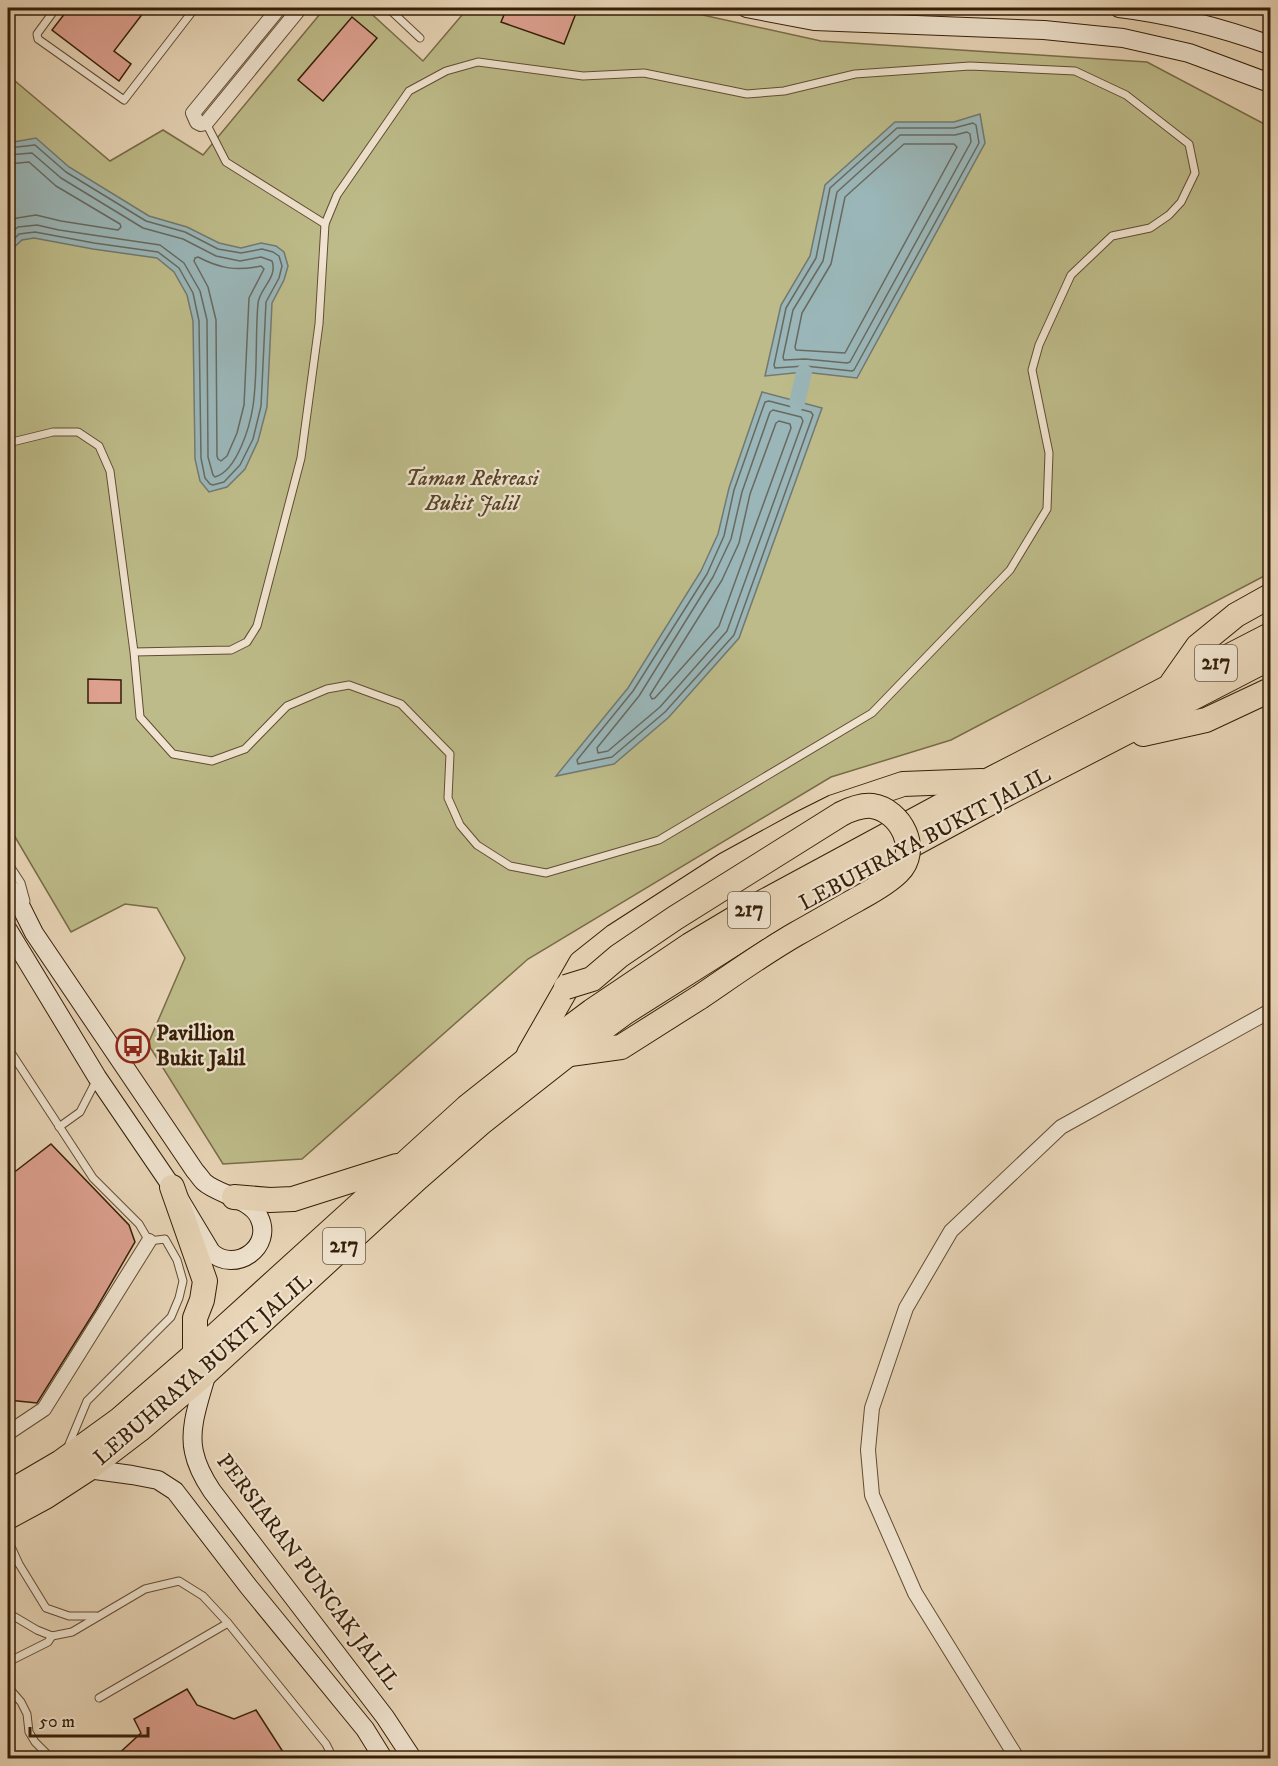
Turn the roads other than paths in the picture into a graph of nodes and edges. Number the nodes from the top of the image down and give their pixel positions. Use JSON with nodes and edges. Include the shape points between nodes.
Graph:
{"nodes":[{"id":1,"x":56,"y":8,"type":"edge"},
{"id":2,"x":195,"y":8,"type":"edge"},
{"id":3,"x":279,"y":8,"type":"edge"},
{"id":4,"x":300,"y":8,"type":"edge"},
{"id":5,"x":388,"y":8,"type":"edge"},
{"id":6,"x":746,"y":8,"type":"edge"},
{"id":7,"x":791,"y":8,"type":"edge"},
{"id":8,"x":812,"y":8,"type":"edge"},
{"id":9,"x":1119,"y":8,"type":"edge"},
{"id":10,"x":766,"y":12,"type":"junction"},
{"id":11,"x":1185,"y":14,"type":"edge"},
{"id":12,"x":840,"y":22,"type":"junction"},
{"id":13,"x":420,"y":38,"type":"dead end"},
{"id":14,"x":1270,"y":45,"type":"edge"},
{"id":15,"x":1270,"y":83,"type":"edge"},
{"id":16,"x":206,"y":123,"type":"junction"},
{"id":17,"x":325,"y":224,"type":"junction"},
{"id":18,"x":8,"y":443,"type":"edge"},
{"id":19,"x":1270,"y":596,"type":"edge"},
{"id":20,"x":1268,"y":644,"type":"edge"},
{"id":21,"x":134,"y":651,"type":"junction"},
{"id":22,"x":1169,"y":688,"type":"junction"},
{"id":23,"x":1270,"y":690,"type":"edge"},
{"id":24,"x":1108,"y":742,"type":"junction"},
{"id":25,"x":987,"y":781,"type":"junction"},
{"id":26,"x":8,"y":863,"type":"edge"},
{"id":27,"x":8,"y":886,"type":"edge"},
{"id":28,"x":8,"y":933,"type":"edge"},
{"id":29,"x":34,"y":933,"type":"junction"},
{"id":30,"x":14,"y":955,"type":"edge"},
{"id":31,"x":566,"y":987,"type":"junction"},
{"id":32,"x":1270,"y":1011,"type":"edge"},
{"id":33,"x":8,"y":1048,"type":"edge"},
{"id":34,"x":567,"y":1054,"type":"junction"},
{"id":35,"x":525,"y":1061,"type":"junction"},
{"id":36,"x":98,"y":1077,"type":"junction"},
{"id":37,"x":59,"y":1127,"type":"junction"},
{"id":38,"x":403,"y":1164,"type":"junction"},
{"id":39,"x":172,"y":1187,"type":"junction"},
{"id":40,"x":234,"y":1197,"type":"junction"},
{"id":41,"x":149,"y":1241,"type":"junction"},
{"id":42,"x":201,"y":1363,"type":"junction"},
{"id":43,"x":8,"y":1433,"type":"edge"},
{"id":44,"x":61,"y":1462,"type":"junction"},
{"id":45,"x":88,"y":1469,"type":"junction"},
{"id":46,"x":8,"y":1493,"type":"edge"},
{"id":47,"x":8,"y":1517,"type":"edge"},
{"id":48,"x":8,"y":1540,"type":"edge"},
{"id":49,"x":8,"y":1610,"type":"edge"},
{"id":50,"x":99,"y":1616,"type":"junction"},
{"id":51,"x":228,"y":1623,"type":"junction"},
{"id":52,"x":52,"y":1636,"type":"junction"},
{"id":53,"x":8,"y":1662,"type":"edge"},
{"id":54,"x":8,"y":1687,"type":"edge"},
{"id":55,"x":99,"y":1698,"type":"dead end"},
{"id":56,"x":1270,"y":1753,"type":"edge"},
{"id":57,"x":51,"y":1758,"type":"edge"},
{"id":58,"x":333,"y":1758,"type":"edge"},
{"id":59,"x":383,"y":1758,"type":"edge"},
{"id":60,"x":412,"y":1758,"type":"edge"},
{"id":61,"x":1017,"y":1758,"type":"edge"},
{"id":62,"x":1266,"y":1758,"type":"edge"}],
"edges":[{"from":1,"to":2,"type":"lane","via":[[37,34],[38,39],[124,100]]},
{"from":3,"to":16,"type":"street","via":[[193,113],[197,122]]},
{"from":4,"to":16,"type":"street"},
{"from":5,"to":13,"type":"lane"},
{"from":6,"to":10,"type":"main road"},
{"from":7,"to":10,"type":"main road"},
{"from":8,"to":12,"type":"main road"},
{"from":9,"to":11,"type":"main road"},
{"from":10,"to":12,"type":"main road"},
{"from":11,"to":14,"type":"main road"},
{"from":12,"to":15,"type":"main road","via":[[1044,30],[1122,38],[1189,53]]},
{"from":16,"to":17,"type":"lane","via":[[226,162]]},
{"from":17,"to":21,"type":"lane","via":[[319,324],[301,458],[257,626],[247,642],[231,651]]},
{"from":17,"to":21,"type":"lane","via":[[337,195],[409,91],[446,70],[478,62],[582,76],[644,73],[747,94],[783,91],[878,72],[970,66],[1075,71],[1126,95],[1189,144],[1195,173],[1181,202],[1169,215],[1150,228],[1113,236],[1071,275],[1038,345],[1032,370],[1049,453],[1047,510],[1010,570],[872,713],[659,840],[546,873],[510,867],[477,845],[460,825],[448,798],[450,754],[401,704],[349,685],[327,688],[288,706],[245,749],[212,761],[173,754],[140,717]]},
{"from":18,"to":21,"type":"lane","via":[[53,432],[78,432],[99,446],[110,471]]},
{"from":19,"to":22,"type":"highway","via":[[1236,615],[1198,646]]},
{"from":20,"to":22,"type":"highway","name":"LEBUHRAYA BUKIT JALIL","number":"217"},
{"from":20,"to":24,"type":"highway","name":"LEBUHRAYA BUKIT JALIL","number":"217","via":[[1219,684]]},
{"from":22,"to":25,"type":"highway","name":"LEBUHRAYA BUKIT JALIL","number":"217"},
{"from":23,"to":24,"type":"highway","via":[[1206,720]]},
{"from":24,"to":34,"type":"highway","name":"LEBUHRAYA BUKIT JALIL","number":"217","via":[[760,927]]},
{"from":25,"to":31,"type":"highway","via":[[903,784],[834,807],[725,865],[615,936],[581,963]]},
{"from":25,"to":35,"type":"highway","name":"LEBUHRAYA BUKIT JALIL","number":"217","via":[[690,945]]},
{"from":26,"to":29,"type":"lane","via":[[21,883]]},
{"from":27,"to":29,"type":"main road"},
{"from":28,"to":30,"type":"main road"},
{"from":29,"to":40,"type":"main road","via":[[195,1171],[205,1183]]},
{"from":30,"to":36,"type":"main road"},
{"from":31,"to":34,"type":"highway","bridge":true,"via":[[592,979],[675,918],[855,807],[884,810],[903,830],[908,857],[899,872],[872,891],[782,942],[621,1047]]},
{"from":31,"to":35,"type":"highway"},
{"from":32,"to":61,"type":"street","via":[[1061,1126],[951,1231],[906,1308],[872,1408],[868,1450],[872,1495],[915,1593]]},
{"from":33,"to":37,"type":"lane"},
{"from":34,"to":42,"type":"highway","name":"LEBUHRAYA BUKIT JALIL","number":"217"},
{"from":35,"to":38,"type":"highway","name":"LEBUHRAYA BUKIT JALIL","number":"217"},
{"from":36,"to":37,"type":"lane","via":[[80,1112]]},
{"from":36,"to":39,"type":"main road"},
{"from":37,"to":41,"type":"lane","via":[[93,1178],[139,1224]]},
{"from":38,"to":40,"type":"highway","via":[[292,1199]]},
{"from":38,"to":42,"type":"highway","name":"LEBUHRAYA BUKIT JALIL","number":"217"},
{"from":39,"to":40,"type":"main road","via":[[211,1252],[227,1260],[249,1254],[263,1235],[258,1213]]},
{"from":39,"to":42,"type":"highway","via":[[204,1281],[195,1318]]},
{"from":41,"to":43,"type":"street","via":[[44,1409]]},
{"from":41,"to":44,"type":"lane","via":[[165,1239],[177,1260],[183,1281],[179,1299],[171,1317],[87,1401]]},
{"from":42,"to":44,"type":"highway","name":"LEBUHRAYA BUKIT JALIL","number":"217"},
{"from":42,"to":45,"type":"highway","name":"LEBUHRAYA BUKIT JALIL","number":"217","via":[[140,1430]]},
{"from":42,"to":60,"type":"main road","name":"PERSIARAN PUNCAK JALIL","via":[[193,1432],[193,1451],[200,1472]]},
{"from":44,"to":46,"type":"highway","name":"LEBUHRAYA BUKIT JALIL","number":"217"},
{"from":45,"to":47,"type":"highway","name":"LEBUHRAYA BUKIT JALIL","number":"217"},
{"from":45,"to":59,"type":"main road","via":[[158,1480],[175,1491],[365,1729]]},
{"from":48,"to":50,"type":"lane","via":[[46,1608],[69,1616]]},
{"from":49,"to":52,"type":"lane","via":[[19,1620]]},
{"from":50,"to":51,"type":"lane","via":[[145,1589],[179,1581],[203,1596]]},
{"from":50,"to":52,"type":"lane","via":[[72,1632]]},
{"from":51,"to":55,"type":"lane"},
{"from":51,"to":58,"type":"lane","via":[[326,1744]]},
{"from":52,"to":53,"type":"lane","via":[[48,1642]]},
{"from":54,"to":57,"type":"lane","via":[[27,1714],[29,1732],[35,1742]]},
{"from":56,"to":62,"type":"street"}]}
